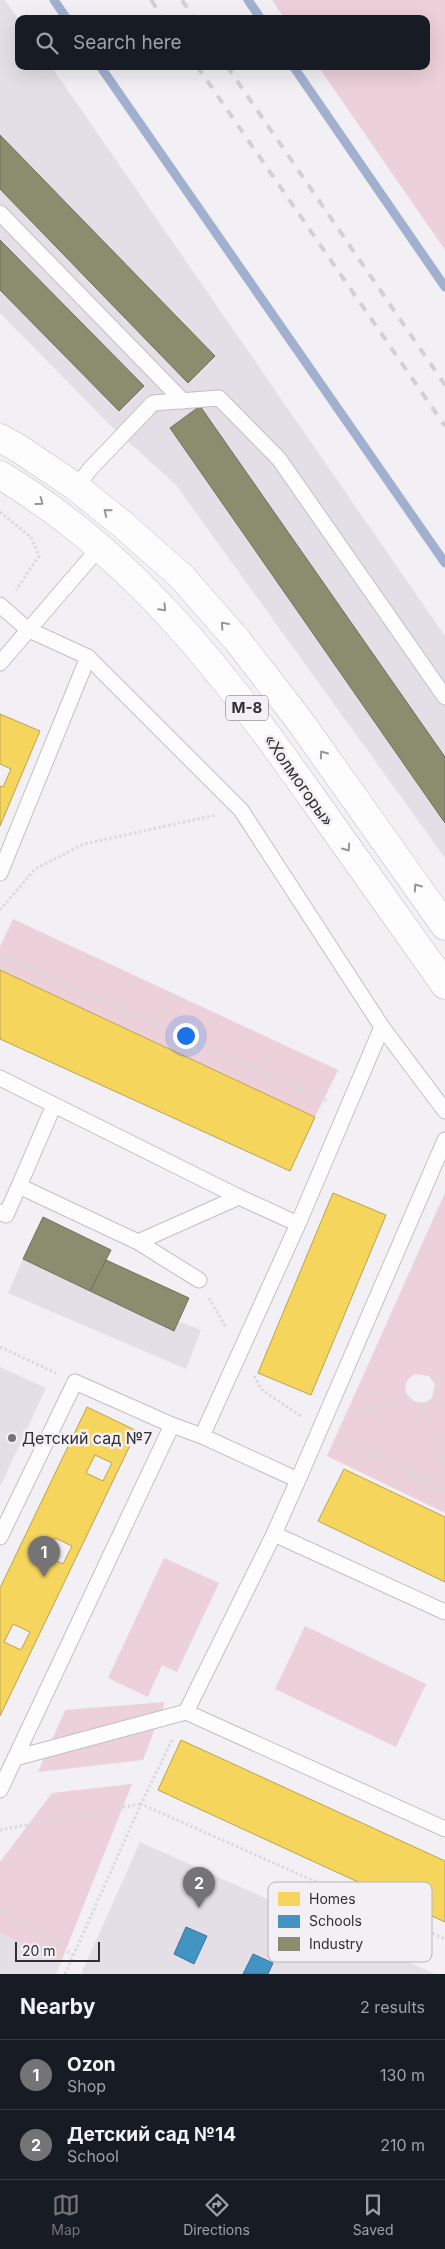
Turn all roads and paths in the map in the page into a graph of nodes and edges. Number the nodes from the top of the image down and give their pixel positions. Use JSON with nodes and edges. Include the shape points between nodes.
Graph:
{"nodes":[{"id":1,"x":0,"y":213,"type":"edge"},
{"id":2,"x":184,"y":401,"type":"junction"},
{"id":3,"x":0,"y":438,"type":"edge"},
{"id":4,"x":0,"y":475,"type":"edge"},
{"id":5,"x":76,"y":487,"type":"junction"},
{"id":6,"x":0,"y":511,"type":"edge"},
{"id":7,"x":99,"y":548,"type":"junction"},
{"id":8,"x":2,"y":607,"type":"edge"},
{"id":9,"x":28,"y":629,"type":"junction"},
{"id":10,"x":88,"y":657,"type":"junction"},
{"id":11,"x":0,"y":663,"type":"edge"},
{"id":12,"x":445,"y":698,"type":"edge"},
{"id":13,"x":241,"y":810,"type":"junction"},
{"id":14,"x":0,"y":873,"type":"edge"},
{"id":15,"x":0,"y":910,"type":"edge"},
{"id":16,"x":445,"y":926,"type":"edge"},
{"id":17,"x":0,"y":954,"type":"edge"},
{"id":18,"x":445,"y":985,"type":"edge"},
{"id":19,"x":382,"y":1027,"type":"junction"},
{"id":20,"x":0,"y":1078,"type":"edge"},
{"id":21,"x":54,"y":1105,"type":"junction"},
{"id":22,"x":347,"y":1110,"type":"junction"},
{"id":23,"x":445,"y":1111,"type":"edge"},
{"id":24,"x":445,"y":1140,"type":"edge"},
{"id":25,"x":19,"y":1186,"type":"junction"},
{"id":26,"x":239,"y":1197,"type":"junction"},
{"id":27,"x":0,"y":1212,"type":"edge"},
{"id":28,"x":298,"y":1224,"type":"junction"},
{"id":29,"x":138,"y":1242,"type":"junction"},
{"id":30,"x":199,"y":1280,"type":"joint"},
{"id":31,"x":0,"y":1347,"type":"edge"},
{"id":32,"x":240,"y":1353,"type":"junction"},
{"id":33,"x":75,"y":1382,"type":"junction"},
{"id":34,"x":172,"y":1425,"type":"junction"},
{"id":35,"x":320,"y":1429,"type":"junction"},
{"id":36,"x":202,"y":1436,"type":"junction"},
{"id":37,"x":445,"y":1464,"type":"edge"},
{"id":38,"x":298,"y":1480,"type":"junction"},
{"id":39,"x":445,"y":1491,"type":"edge"},
{"id":40,"x":274,"y":1534,"type":"junction"},
{"id":41,"x":0,"y":1537,"type":"edge"},
{"id":42,"x":445,"y":1612,"type":"edge"},
{"id":43,"x":186,"y":1712,"type":"junction"},
{"id":44,"x":15,"y":1758,"type":"junction"},
{"id":45,"x":0,"y":1790,"type":"edge"},
{"id":46,"x":141,"y":1804,"type":"junction"},
{"id":47,"x":0,"y":1830,"type":"edge"},
{"id":48,"x":445,"y":1830,"type":"edge"},
{"id":49,"x":317,"y":1882,"type":"edge"},
{"id":50,"x":0,"y":1908,"type":"edge"},
{"id":51,"x":432,"y":1933,"type":"edge"},
{"id":52,"x":445,"y":1939,"type":"edge"},
{"id":53,"x":73,"y":1956,"type":"junction"},
{"id":54,"x":65,"y":1974,"type":"edge"}],
"edges":[{"from":1,"to":2,"type":"lane"},
{"from":2,"to":5,"type":"lane","via":[[153,404]]},
{"from":2,"to":12,"type":"lane","via":[[219,398],[279,459]]},
{"from":3,"to":5,"type":"highway","number":"М-8"},
{"from":4,"to":7,"type":"highway","name":"«Холмогоры»","number":"М-8","one_way":true,"via":[[56,513]]},
{"from":16,"to":5,"type":"highway","number":"М-8","one_way":true,"via":[[237,640],[182,577]]},
{"from":6,"to":8,"type":"path","via":[[31,537],[39,556]]},
{"from":7,"to":9,"type":"lane"},
{"from":7,"to":18,"type":"highway","name":"«Холмогоры»","number":"М-8","one_way":true,"via":[[153,598],[233,690]]},
{"from":8,"to":9,"type":"lane"},
{"from":9,"to":10,"type":"lane"},
{"from":9,"to":11,"type":"lane"},
{"from":10,"to":13,"type":"lane"},
{"from":10,"to":14,"type":"lane"},
{"from":13,"to":15,"type":"path","via":[[84,844],[35,869]]},
{"from":13,"to":19,"type":"lane"},
{"from":17,"to":22,"type":"path"},
{"from":19,"to":22,"type":"lane"},
{"from":19,"to":23,"type":"lane"},
{"from":20,"to":21,"type":"lane"},
{"from":21,"to":25,"type":"lane"},
{"from":21,"to":26,"type":"lane"},
{"from":22,"to":28,"type":"lane"},
{"from":24,"to":35,"type":"lane"},
{"from":25,"to":27,"type":"lane","via":[[6,1214]]},
{"from":25,"to":29,"type":"lane"},
{"from":26,"to":28,"type":"lane"},
{"from":26,"to":29,"type":"lane"},
{"from":28,"to":32,"type":"lane"},
{"from":29,"to":30,"type":"lane"},
{"from":30,"to":32,"type":"path"},
{"from":31,"to":33,"type":"path"},
{"from":32,"to":35,"type":"path","via":[[261,1389]]},
{"from":32,"to":36,"type":"lane"},
{"from":33,"to":34,"type":"lane"},
{"from":33,"to":41,"type":"lane"},
{"from":34,"to":36,"type":"lane"},
{"from":34,"to":44,"type":"lane"},
{"from":35,"to":37,"type":"path","via":[[406,1394],[413,1402],[423,1404]]},
{"from":35,"to":38,"type":"lane"},
{"from":35,"to":39,"type":"path"},
{"from":36,"to":38,"type":"lane"},
{"from":38,"to":40,"type":"lane"},
{"from":40,"to":42,"type":"lane"},
{"from":40,"to":43,"type":"lane"},
{"from":43,"to":44,"type":"lane"},
{"from":43,"to":46,"type":"path"},
{"from":43,"to":48,"type":"lane"},
{"from":44,"to":45,"type":"lane"},
{"from":46,"to":47,"type":"path"},
{"from":46,"to":49,"type":"path"},
{"from":46,"to":53,"type":"path"},
{"from":50,"to":53,"type":"path"},
{"from":51,"to":52,"type":"path"},
{"from":53,"to":54,"type":"path"}]}
